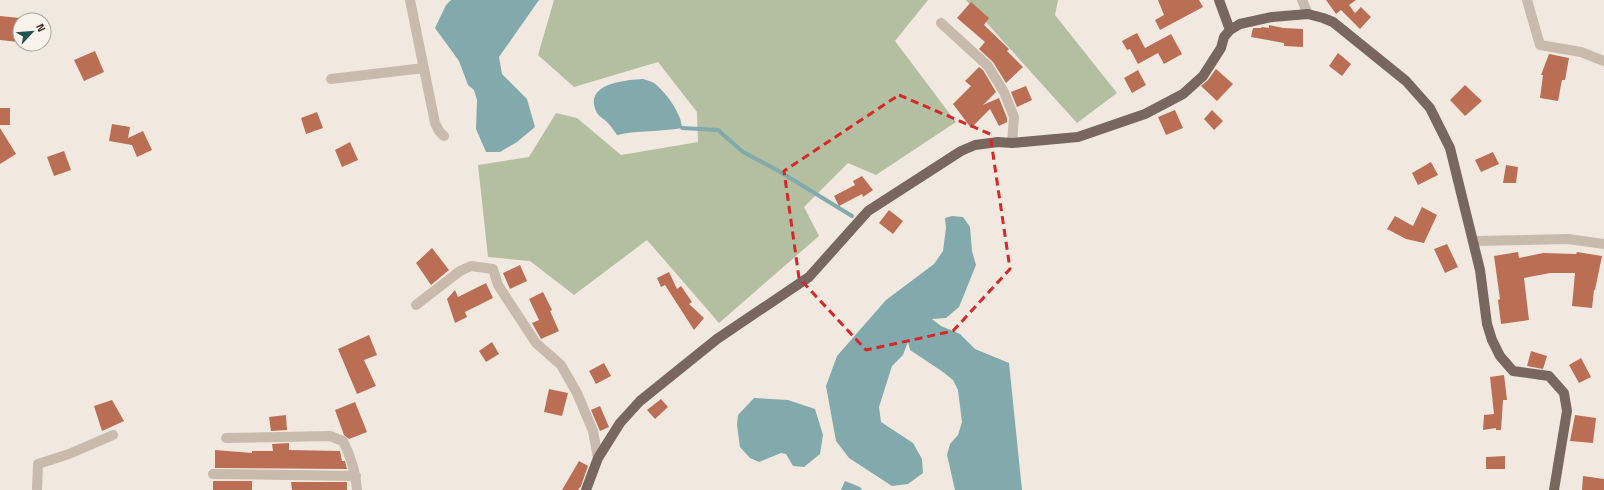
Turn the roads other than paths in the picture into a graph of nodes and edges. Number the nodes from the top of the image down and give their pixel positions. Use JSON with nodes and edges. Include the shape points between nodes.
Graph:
{"nodes":[{"id":1,"x":410,"y":0,"type":"edge"},
{"id":2,"x":1219,"y":0,"type":"edge"},
{"id":3,"x":1302,"y":0,"type":"edge"},
{"id":4,"x":1527,"y":0,"type":"edge"},
{"id":5,"x":1308,"y":14,"type":"junction"},
{"id":6,"x":942,"y":23,"type":"dead end"},
{"id":7,"x":1230,"y":30,"type":"junction"},
{"id":8,"x":1604,"y":61,"type":"edge"},
{"id":9,"x":424,"y":68,"type":"junction"},
{"id":10,"x":332,"y":78,"type":"dead end"},
{"id":11,"x":444,"y":136,"type":"dead end"},
{"id":12,"x":1012,"y":143,"type":"junction"},
{"id":13,"x":1473,"y":241,"type":"junction"},
{"id":14,"x":1604,"y":244,"type":"edge"},
{"id":15,"x":416,"y":305,"type":"dead end"},
{"id":16,"x":113,"y":435,"type":"dead end"},
{"id":17,"x":226,"y":438,"type":"dead end"},
{"id":18,"x":598,"y":458,"type":"junction"},
{"id":19,"x":213,"y":474,"type":"dead end"},
{"id":20,"x":356,"y":476,"type":"junction"},
{"id":21,"x":37,"y":490,"type":"edge"},
{"id":22,"x":357,"y":490,"type":"edge"},
{"id":23,"x":586,"y":490,"type":"edge"},
{"id":24,"x":1554,"y":490,"type":"edge"}],
"edges":[{"from":1,"to":9,"type":"street"},
{"from":2,"to":7,"type":"main road"},
{"from":3,"to":5,"type":"street"},
{"from":4,"to":8,"type":"street","via":[[1540,45],[1581,52]]},
{"from":5,"to":7,"type":"main road","via":[[1240,24]]},
{"from":5,"to":13,"type":"main road","via":[[1333,22],[1406,81],[1430,108],[1450,148]]},
{"from":6,"to":12,"type":"street","via":[[988,66],[1004,92],[1014,118]]},
{"from":7,"to":12,"type":"main road","via":[[1203,76],[1183,94],[1145,114],[1078,137]]},
{"from":9,"to":10,"type":"street"},
{"from":9,"to":11,"type":"street","via":[[435,123]]},
{"from":12,"to":18,"type":"main road","via":[[975,145],[961,151],[868,211],[809,277],[717,339],[640,401],[620,423]]},
{"from":13,"to":14,"type":"street","via":[[1568,239]]},
{"from":13,"to":24,"type":"main road","via":[[1480,270],[1487,324],[1500,356],[1513,371],[1549,376],[1564,393],[1568,411]]},
{"from":15,"to":18,"type":"street","via":[[460,271],[471,266],[494,269],[498,286],[536,343],[561,366],[577,393],[593,431]]},
{"from":16,"to":21,"type":"street","via":[[38,464]]},
{"from":17,"to":20,"type":"street","via":[[330,436],[343,441],[350,454]]},
{"from":18,"to":23,"type":"main road"},
{"from":19,"to":20,"type":"street"},
{"from":20,"to":22,"type":"street"}]}
